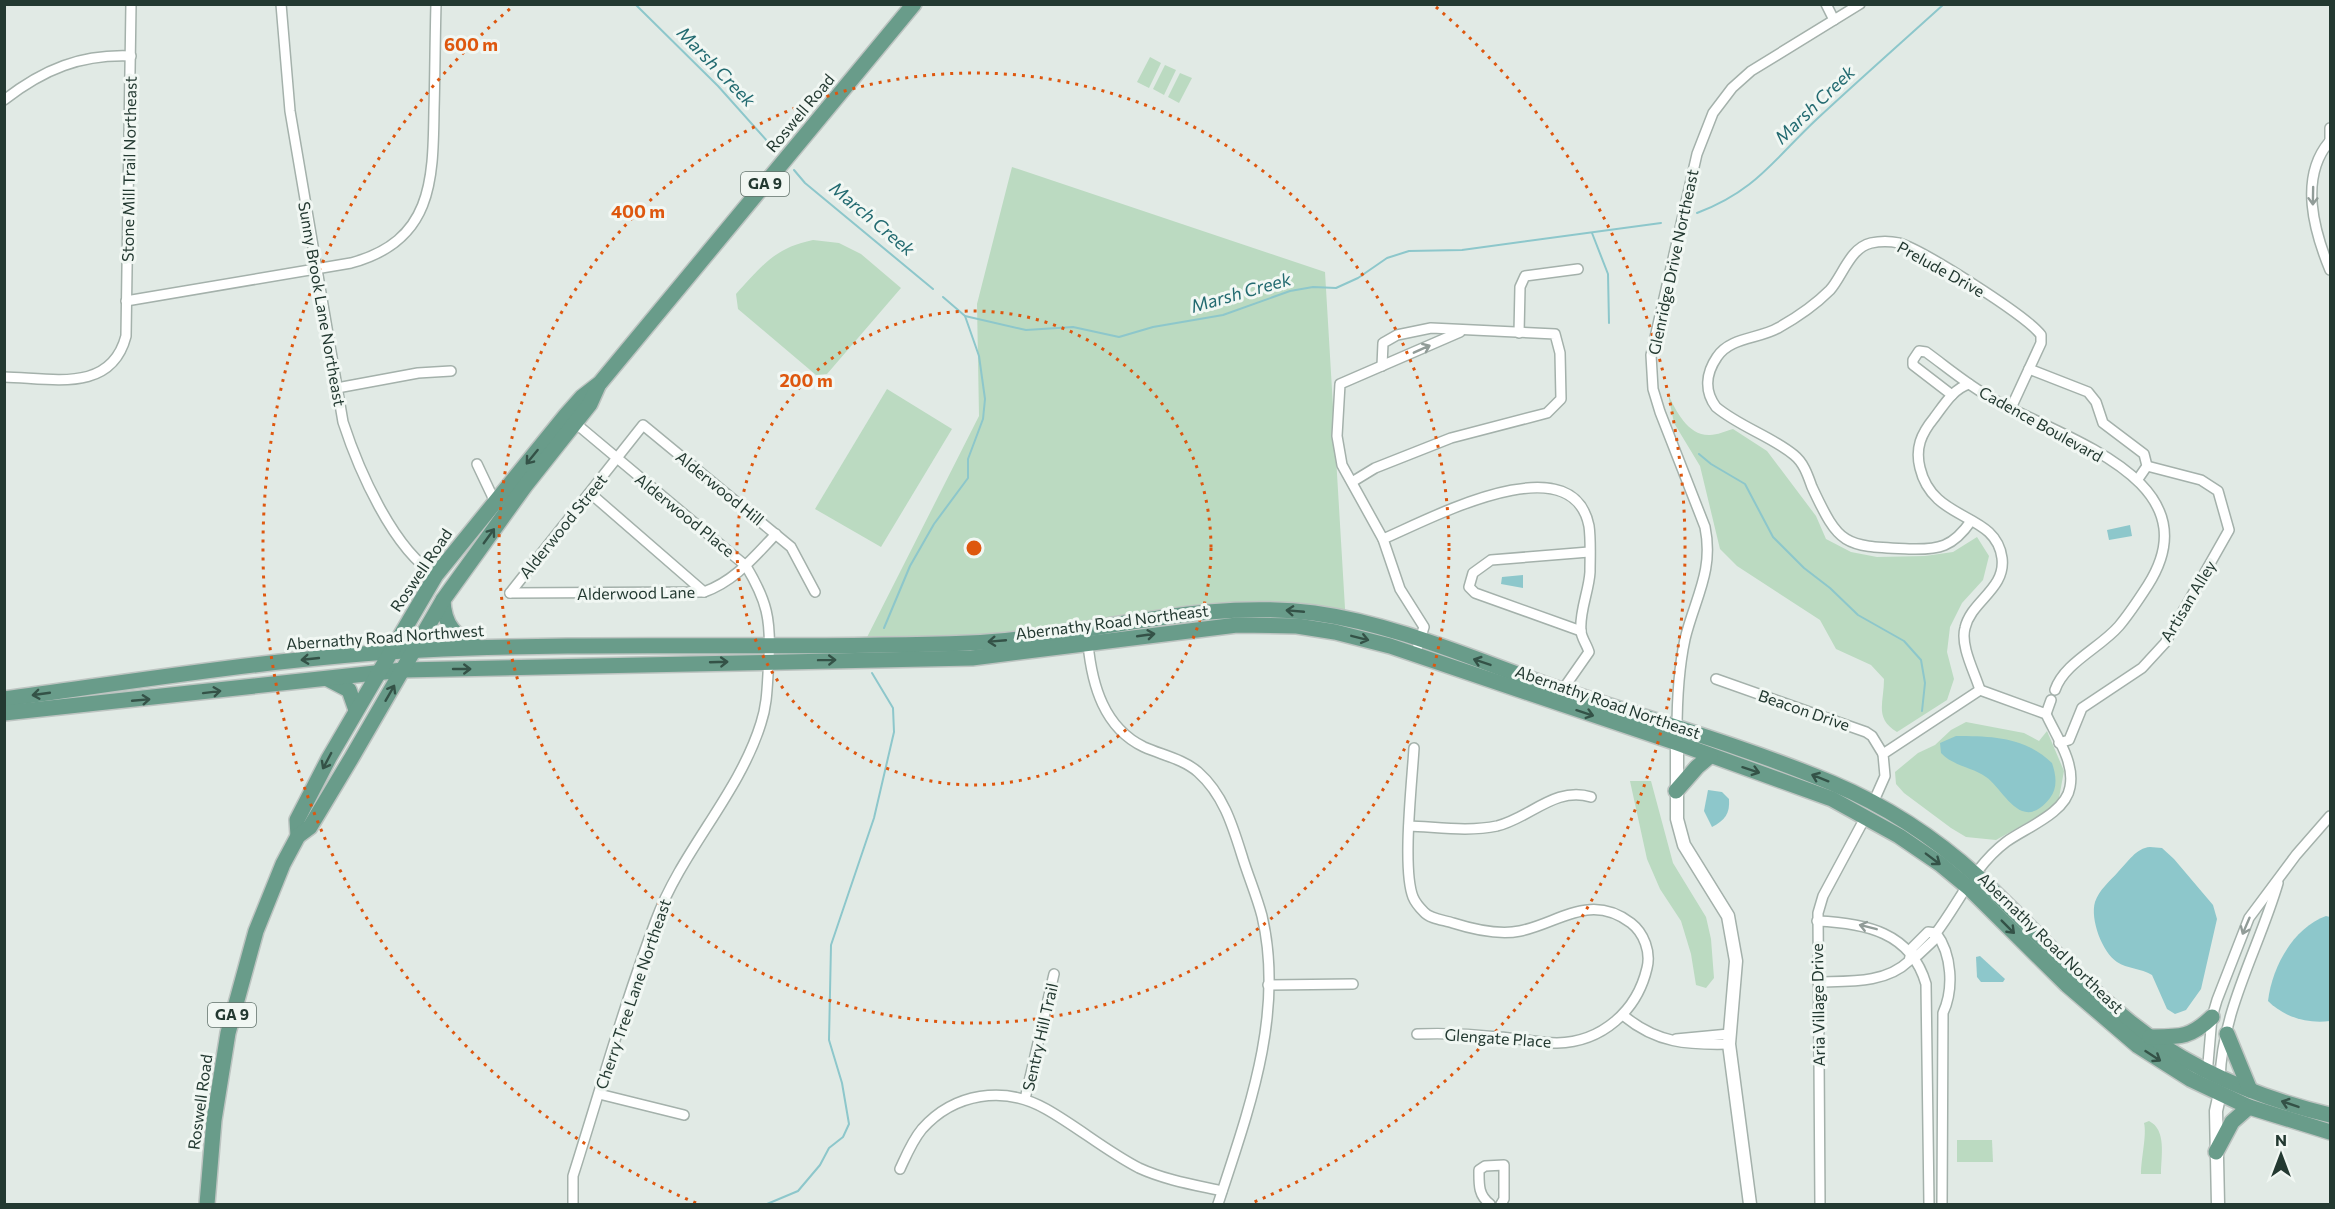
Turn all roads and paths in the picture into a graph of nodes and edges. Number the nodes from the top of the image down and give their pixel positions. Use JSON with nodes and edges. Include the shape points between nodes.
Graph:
{"nodes":[{"id":1,"x":131,"y":4,"type":"edge"},
{"id":2,"x":281,"y":4,"type":"edge"},
{"id":3,"x":436,"y":4,"type":"edge"},
{"id":4,"x":914,"y":4,"type":"edge"},
{"id":5,"x":1826,"y":4,"type":"edge"},
{"id":6,"x":1860,"y":4,"type":"edge"},
{"id":7,"x":1834,"y":20,"type":"junction"},
{"id":8,"x":131,"y":56,"type":"junction"},
{"id":9,"x":4,"y":100,"type":"edge"},
{"id":10,"x":2331,"y":128,"type":"edge"},
{"id":11,"x":2330,"y":146,"type":"edge"},
{"id":12,"x":315,"y":268,"type":"junction"},
{"id":13,"x":1578,"y":269,"type":"dead end"},
{"id":14,"x":2331,"y":270,"type":"edge"},
{"id":15,"x":126,"y":301,"type":"junction"},
{"id":16,"x":1462,"y":331,"type":"junction"},
{"id":17,"x":1519,"y":333,"type":"junction"},
{"id":18,"x":1382,"y":366,"type":"junction"},
{"id":19,"x":2029,"y":369,"type":"junction"},
{"id":20,"x":451,"y":371,"type":"dead end"},
{"id":21,"x":4,"y":377,"type":"edge"},
{"id":22,"x":600,"y":383,"type":"junction"},
{"id":23,"x":1969,"y":384,"type":"junction"},
{"id":24,"x":337,"y":388,"type":"junction"},
{"id":25,"x":1952,"y":395,"type":"junction"},
{"id":26,"x":2011,"y":408,"type":"junction"},
{"id":27,"x":574,"y":422,"type":"junction"},
{"id":28,"x":616,"y":459,"type":"junction"},
{"id":29,"x":477,"y":464,"type":"dead end"},
{"id":30,"x":2147,"y":466,"type":"junction"},
{"id":31,"x":2138,"y":479,"type":"junction"},
{"id":32,"x":1352,"y":482,"type":"junction"},
{"id":33,"x":590,"y":493,"type":"junction"},
{"id":34,"x":495,"y":502,"type":"junction"},
{"id":35,"x":1971,"y":521,"type":"junction"},
{"id":36,"x":776,"y":534,"type":"junction"},
{"id":37,"x":466,"y":536,"type":"junction"},
{"id":38,"x":1383,"y":539,"type":"junction"},
{"id":39,"x":1589,"y":552,"type":"junction"},
{"id":40,"x":746,"y":566,"type":"junction"},
{"id":41,"x":436,"y":575,"type":"junction"},
{"id":42,"x":510,"y":592,"type":"joint"},
{"id":43,"x":704,"y":592,"type":"junction"},
{"id":44,"x":815,"y":592,"type":"dead end"},
{"id":45,"x":443,"y":600,"type":"junction"},
{"id":46,"x":1581,"y":631,"type":"junction"},
{"id":47,"x":771,"y":644,"type":"junction"},
{"id":48,"x":1088,"y":644,"type":"junction"},
{"id":49,"x":661,"y":645,"type":"junction"},
{"id":50,"x":479,"y":648,"type":"junction"},
{"id":51,"x":1418,"y":648,"type":"junction"},
{"id":52,"x":402,"y":651,"type":"junction"},
{"id":53,"x":768,"y":661,"type":"junction"},
{"id":54,"x":554,"y":667,"type":"junction"},
{"id":55,"x":390,"y":672,"type":"junction"},
{"id":56,"x":326,"y":679,"type":"junction"},
{"id":57,"x":1716,"y":679,"type":"dead end"},
{"id":58,"x":1980,"y":690,"type":"junction"},
{"id":59,"x":115,"y":693,"type":"dead end"},
{"id":60,"x":1560,"y":697,"type":"junction"},
{"id":61,"x":4,"y":699,"type":"edge"},
{"id":62,"x":57,"y":706,"type":"junction"},
{"id":63,"x":356,"y":710,"type":"junction"},
{"id":64,"x":4,"y":713,"type":"edge"},
{"id":65,"x":2046,"y":714,"type":"junction"},
{"id":66,"x":1677,"y":727,"type":"junction"},
{"id":67,"x":1677,"y":743,"type":"junction"},
{"id":68,"x":2059,"y":743,"type":"junction"},
{"id":69,"x":1414,"y":748,"type":"dead end"},
{"id":70,"x":1883,"y":754,"type":"junction"},
{"id":71,"x":1710,"y":756,"type":"junction"},
{"id":72,"x":1676,"y":791,"type":"junction"},
{"id":73,"x":1591,"y":797,"type":"dead end"},
{"id":74,"x":1869,"y":810,"type":"junction"},
{"id":75,"x":2331,"y":816,"type":"edge"},
{"id":76,"x":1409,"y":826,"type":"junction"},
{"id":77,"x":298,"y":836,"type":"junction"},
{"id":78,"x":2280,"y":878,"type":"junction"},
{"id":79,"x":1970,"y":880,"type":"junction"},
{"id":80,"x":1817,"y":921,"type":"junction"},
{"id":81,"x":1936,"y":933,"type":"junction"},
{"id":82,"x":1911,"y":954,"type":"junction"},
{"id":83,"x":1054,"y":974,"type":"dead end"},
{"id":84,"x":1818,"y":982,"type":"junction"},
{"id":85,"x":1353,"y":984,"type":"dead end"},
{"id":86,"x":1268,"y":986,"type":"junction"},
{"id":87,"x":1624,"y":1016,"type":"junction"},
{"id":88,"x":2212,"y":1017,"type":"junction"},
{"id":89,"x":1417,"y":1034,"type":"dead end"},
{"id":90,"x":2227,"y":1034,"type":"junction"},
{"id":91,"x":2150,"y":1037,"type":"junction"},
{"id":92,"x":1729,"y":1039,"type":"junction"},
{"id":93,"x":2213,"y":1073,"type":"junction"},
{"id":94,"x":2250,"y":1090,"type":"junction"},
{"id":95,"x":599,"y":1094,"type":"junction"},
{"id":96,"x":2215,"y":1096,"type":"junction"},
{"id":97,"x":1025,"y":1099,"type":"junction"},
{"id":98,"x":2248,"y":1107,"type":"junction"},
{"id":99,"x":2331,"y":1115,"type":"edge"},
{"id":100,"x":684,"y":1116,"type":"dead end"},
{"id":101,"x":2331,"y":1132,"type":"edge"},
{"id":102,"x":2216,"y":1152,"type":"junction"},
{"id":103,"x":900,"y":1169,"type":"dead end"},
{"id":104,"x":1222,"y":1191,"type":"junction"},
{"id":105,"x":207,"y":1204,"type":"edge"},
{"id":106,"x":573,"y":1204,"type":"edge"},
{"id":107,"x":1218,"y":1204,"type":"edge"},
{"id":108,"x":1490,"y":1204,"type":"edge"},
{"id":109,"x":1501,"y":1204,"type":"edge"},
{"id":110,"x":1750,"y":1204,"type":"edge"},
{"id":111,"x":1820,"y":1204,"type":"edge"},
{"id":112,"x":1929,"y":1204,"type":"edge"},
{"id":113,"x":1942,"y":1204,"type":"edge"},
{"id":114,"x":2218,"y":1204,"type":"edge"}],
"edges":[{"from":1,"to":8,"type":"street","name":"Stone Mill Trail Northeast"},
{"from":2,"to":12,"type":"street","name":"Sunny Brook Lane Northeast","via":[[290,111]]},
{"from":3,"to":12,"type":"street","via":[[434,166],[427,198],[407,231],[377,254],[351,263]]},
{"from":4,"to":22,"type":"main road","name":"Roswell Road","number":"GA 9"},
{"from":5,"to":7,"type":"street"},
{"from":6,"to":7,"type":"street","name":"Glenridge Drive Northeast"},
{"from":7,"to":66,"type":"street","name":"Glenridge Drive Northeast","via":[[1750,71],[1713,113],[1697,154],[1658,318],[1651,356],[1653,389],[1706,527],[1709,546],[1703,586],[1684,642]]},
{"from":8,"to":9,"type":"street","via":[[88,57],[68,63],[48,70]]},
{"from":8,"to":15,"type":"street","name":"Stone Mill Trail Northeast"},
{"from":10,"to":11,"type":"street"},
{"from":11,"to":14,"type":"street","one_way":true,"via":[[2321,152],[2313,181],[2313,214],[2316,237]]},
{"from":12,"to":15,"type":"street"},
{"from":12,"to":24,"type":"street","name":"Sunny Brook Lane Northeast"},
{"from":13,"to":17,"type":"street","via":[[1525,276],[1520,287]]},
{"from":15,"to":21,"type":"street","name":"Stone Mill Trail Northeast","via":[[126,334],[118,358],[96,375],[82,379]]},
{"from":16,"to":17,"type":"street"},
{"from":18,"to":16,"type":"street","one_way":true},
{"from":16,"to":18,"type":"street","via":[[1431,328],[1397,335],[1383,343]]},
{"from":17,"to":32,"type":"street","via":[[1555,334],[1560,354],[1561,399],[1547,413],[1451,438],[1375,468]]},
{"from":18,"to":32,"type":"street","via":[[1340,384],[1337,436],[1341,465]]},
{"from":19,"to":26,"type":"street"},
{"from":19,"to":30,"type":"street","via":[[2088,392],[2103,423],[2144,454]]},
{"from":19,"to":35,"type":"street","name":"Prelude Drive","via":[[2041,343],[2040,335],[1959,275],[1898,243],[1877,242],[1856,252],[1819,300],[1778,329],[1728,346],[1718,354],[1711,368],[1707,384],[1716,407],[1794,455],[1829,524],[1851,543],[1874,548],[1942,547],[1957,540]]},
{"from":20,"to":24,"type":"street"},
{"from":22,"to":27,"type":"main road","name":"Roswell Road","number":"GA 9","via":[[590,404]]},
{"from":22,"to":34,"type":"main road","name":"Roswell Road","number":"GA 9","one_way":true,"via":[[576,403]]},
{"from":23,"to":25,"type":"street","via":[[1960,386]]},
{"from":23,"to":25,"type":"street","name":"Cadence Boulevard","via":[[1926,352],[1919,351],[1913,365]]},
{"from":23,"to":26,"type":"street","name":"Cadence Boulevard"},
{"from":24,"to":41,"type":"street","name":"Sunny Brook Lane Northeast","via":[[353,455],[404,546]]},
{"from":25,"to":35,"type":"street","via":[[1925,429],[1918,445],[1918,458],[1929,493]]},
{"from":26,"to":31,"type":"street","name":"Cadence Boulevard","via":[[2078,440]]},
{"from":27,"to":28,"type":"street","name":"Alderwood Place"},
{"from":45,"to":27,"type":"main road","name":"Roswell Road","number":"GA 9","one_way":true},
{"from":28,"to":33,"type":"street","name":"Alderwood Street"},
{"from":28,"to":36,"type":"street","name":"Alderwood Hill","via":[[643,425]]},
{"from":28,"to":40,"type":"street","name":"Alderwood Place","via":[[724,544]]},
{"from":29,"to":34,"type":"street"},
{"from":30,"to":31,"type":"street"},
{"from":30,"to":68,"type":"street","name":"Artisan Alley","via":[[2201,480],[2218,491],[2229,530],[2164,643],[2142,668],[2082,708],[2069,740]]},
{"from":31,"to":65,"type":"street","name":"Cadence Boulevard","via":[[2154,498],[2165,528],[2162,560],[2118,627],[2064,675]]},
{"from":32,"to":38,"type":"street"},
{"from":33,"to":42,"type":"street","name":"Alderwood Street"},
{"from":33,"to":43,"type":"street"},
{"from":34,"to":37,"type":"main road","name":"Roswell Road","number":"GA 9"},
{"from":35,"to":58,"type":"street","via":[[1998,542],[2002,561],[1998,582],[1965,628],[1966,647]]},
{"from":36,"to":40,"type":"street","name":"Alderwood Lane"},
{"from":36,"to":44,"type":"street","name":"Alderwood Hill","via":[[792,547]]},
{"from":37,"to":41,"type":"main road","name":"Roswell Road","number":"GA 9"},
{"from":37,"to":52,"type":"main road","via":[[459,560],[435,592]]},
{"from":38,"to":39,"type":"street","via":[[1471,500],[1543,487],[1570,496],[1578,505],[1589,525]]},
{"from":38,"to":51,"type":"street","via":[[1400,589],[1424,627]]},
{"from":39,"to":46,"type":"street","via":[[1590,574]]},
{"from":39,"to":46,"type":"street","via":[[1491,560],[1473,573],[1469,587],[1475,594]]},
{"from":40,"to":43,"type":"street","name":"Alderwood Lane","via":[[723,585]]},
{"from":40,"to":47,"type":"street","name":"Alderwood Place","via":[[762,592],[770,617]]},
{"from":41,"to":52,"type":"main road","name":"Roswell Road","number":"GA 9"},
{"from":42,"to":43,"type":"street","name":"Alderwood Lane"},
{"from":45,"to":50,"type":"main road","via":[[445,619],[453,632]]},
{"from":45,"to":52,"type":"main road","name":"Roswell Road","number":"GA 9"},
{"from":46,"to":60,"type":"street","via":[[1589,652]]},
{"from":47,"to":49,"type":"main road","name":"Abernathy Road Northwest"},
{"from":51,"to":47,"type":"main road","name":"Abernathy Road Northeast","one_way":true,"via":[[1338,617],[1258,610],[1201,613],[971,643]]},
{"from":47,"to":53,"type":"street","name":"Alderwood Place"},
{"from":48,"to":51,"type":"main road","name":"Abernathy Road Northeast","one_way":true,"via":[[1202,628],[1279,625]]},
{"from":53,"to":48,"type":"main road","name":"Abernathy Road Northeast","one_way":true,"via":[[972,658]]},
{"from":48,"to":86,"type":"street","via":[[1095,688],[1114,722],[1142,746],[1196,770],[1222,802],[1262,915]]},
{"from":49,"to":50,"type":"main road","name":"Abernathy Road Northwest"},
{"from":49,"to":54,"type":"main road","via":[[635,656],[582,658]]},
{"from":50,"to":52,"type":"main road","name":"Abernathy Road Northwest"},
{"from":51,"to":60,"type":"main road","name":"Abernathy Road Northeast"},
{"from":52,"to":55,"type":"main road","name":"Roswell Road","number":"GA 9"},
{"from":52,"to":55,"type":"main road","name":"Roswell Road","number":"GA 9"},
{"from":52,"to":61,"type":"main road","name":"Abernathy Road Northwest","one_way":true,"via":[[287,661]]},
{"from":54,"to":53,"type":"main road","one_way":true},
{"from":53,"to":95,"type":"street","name":"Cherry Tree Lane Northeast","via":[[766,700],[756,738],[662,904]]},
{"from":55,"to":54,"type":"main road","one_way":true},
{"from":55,"to":56,"type":"main road"},
{"from":55,"to":63,"type":"main road","name":"Roswell Road","number":"GA 9"},
{"from":77,"to":55,"type":"main road","name":"Roswell Road","number":"GA 9","one_way":true,"via":[[310,827]]},
{"from":62,"to":56,"type":"main road","one_way":true},
{"from":56,"to":63,"type":"main road","via":[[349,690]]},
{"from":57,"to":70,"type":"street","name":"Beacon Drive","via":[[1866,732]]},
{"from":58,"to":65,"type":"street"},
{"from":58,"to":70,"type":"street"},
{"from":59,"to":62,"type":"main road"},
{"from":60,"to":66,"type":"main road","name":"Abernathy Road Northeast"},
{"from":60,"to":67,"type":"main road","name":"Abernathy Road Northeast","one_way":true},
{"from":62,"to":64,"type":"main road"},
{"from":63,"to":77,"type":"main road","name":"Roswell Road","number":"GA 9","one_way":true,"via":[[297,820]]},
{"from":65,"to":68,"type":"street"},
{"from":66,"to":67,"type":"street","name":"Glenridge Drive Northeast"},
{"from":74,"to":66,"type":"main road","name":"Abernathy Road Northeast","one_way":true,"via":[[1803,772]]},
{"from":67,"to":71,"type":"main road","name":"Abernathy Road Northeast"},
{"from":67,"to":72,"type":"street","name":"Glenridge Drive Northeast"},
{"from":68,"to":79,"type":"street","via":[[2071,766],[2070,788],[2057,808],[2004,843]]},
{"from":69,"to":76,"type":"street","name":"Glengate Place"},
{"from":70,"to":74,"type":"street","name":"Aria Village Drive","via":[[1885,776]]},
{"from":71,"to":72,"type":"main road"},
{"from":71,"to":74,"type":"main road","name":"Abernathy Road Northeast","one_way":true},
{"from":72,"to":92,"type":"street","name":"Glenridge Drive Northeast","via":[[1677,819],[1684,845],[1728,916],[1736,961]]},
{"from":73,"to":76,"type":"street","via":[[1576,792],[1562,795],[1498,826]]},
{"from":74,"to":79,"type":"main road","name":"Abernathy Road Northeast","via":[[1920,831]]},
{"from":74,"to":80,"type":"street","name":"Aria Village Drive","via":[[1823,896]]},
{"from":75,"to":78,"type":"street"},
{"from":76,"to":87,"type":"street","name":"Glengate Place","via":[[1413,898],[1426,915],[1463,926],[1519,932],[1573,911],[1618,915],[1632,923],[1644,939],[1648,960],[1639,990]]},
{"from":77,"to":105,"type":"main road","name":"Roswell Road","number":"GA 9","via":[[270,893],[236,1001],[214,1120]]},
{"from":78,"to":88,"type":"street","one_way":true,"via":[[2249,918]]},
{"from":78,"to":90,"type":"street"},
{"from":79,"to":81,"type":"street"},
{"from":79,"to":91,"type":"main road","name":"Abernathy Road Northeast"},
{"from":79,"to":96,"type":"main road","name":"Abernathy Road Northeast","one_way":true,"via":[[2116,1030]]},
{"from":82,"to":80,"type":"street","one_way":true,"via":[[1895,938],[1866,925]]},
{"from":80,"to":84,"type":"street","name":"Aria Village Drive"},
{"from":81,"to":82,"type":"street","via":[[1918,956]]},
{"from":81,"to":113,"type":"street","via":[[1946,946],[1949,978],[1943,1013]]},
{"from":82,"to":84,"type":"street","via":[[1903,967],[1869,980]]},
{"from":82,"to":112,"type":"street","via":[[1926,984]]},
{"from":83,"to":97,"type":"street","name":"Sentry Hill Trail"},
{"from":84,"to":111,"type":"street","name":"Aria Village Drive"},
{"from":85,"to":86,"type":"street"},
{"from":86,"to":104,"type":"street","via":[[1258,1077]]},
{"from":87,"to":89,"type":"street","name":"Glengate Place","via":[[1575,1041],[1555,1043],[1454,1033]]},
{"from":87,"to":92,"type":"street","via":[[1651,1035],[1674,1040]]},
{"from":88,"to":91,"type":"main road","via":[[2196,1032],[2181,1037]]},
{"from":88,"to":93,"type":"street"},
{"from":90,"to":93,"type":"street"},
{"from":90,"to":94,"type":"main road"},
{"from":91,"to":93,"type":"main road","name":"Abernathy Road Northeast"},
{"from":92,"to":110,"type":"street","name":"Glenridge Drive Northeast"},
{"from":93,"to":94,"type":"main road","name":"Abernathy Road Northeast"},
{"from":93,"to":96,"type":"street"},
{"from":93,"to":96,"type":"street"},
{"from":99,"to":94,"type":"main road","name":"Abernathy Road Northeast","one_way":true},
{"from":95,"to":100,"type":"street"},
{"from":95,"to":106,"type":"street","name":"Cherry Tree Lane Northeast","via":[[573,1176]]},
{"from":96,"to":98,"type":"main road","name":"Abernathy Road Northeast"},
{"from":96,"to":102,"type":"street"},
{"from":97,"to":103,"type":"street","via":[[987,1095],[949,1107],[921,1131]]},
{"from":97,"to":104,"type":"street","via":[[1141,1168]]},
{"from":98,"to":101,"type":"main road","name":"Abernathy Road Northeast"},
{"from":98,"to":102,"type":"main road","via":[[2232,1122]]},
{"from":102,"to":114,"type":"street"},
{"from":104,"to":107,"type":"street"},
{"from":108,"to":109,"type":"street","via":[[1479,1186],[1479,1170],[1504,1165]]}]}
